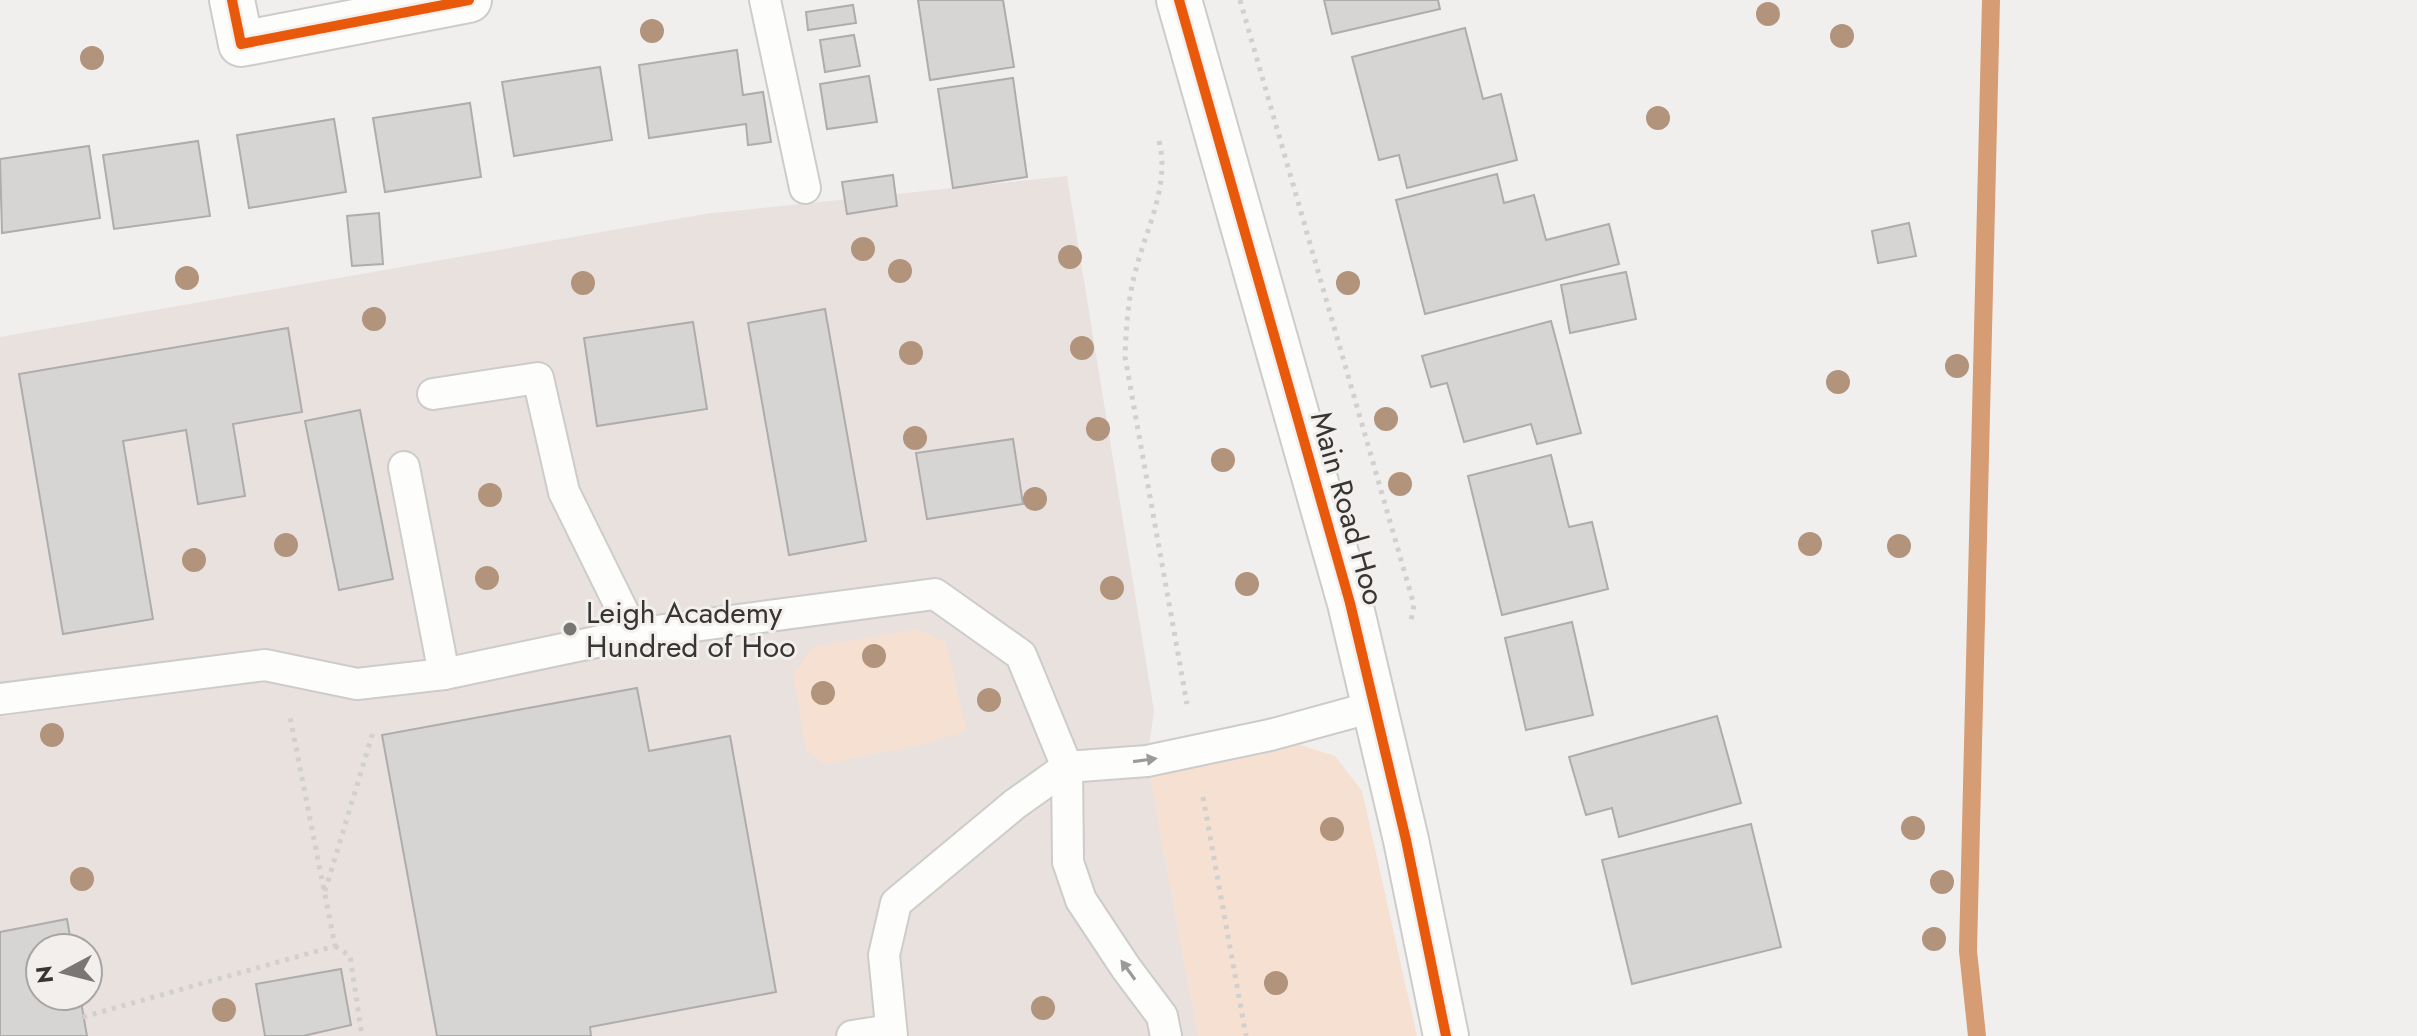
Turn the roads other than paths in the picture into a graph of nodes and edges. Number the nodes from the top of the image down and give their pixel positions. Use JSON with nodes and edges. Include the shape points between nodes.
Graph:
{"nodes":[{"id":1,"x":232,"y":0,"type":"edge"},
{"id":2,"x":469,"y":0,"type":"edge"},
{"id":3,"x":765,"y":0,"type":"edge"},
{"id":4,"x":1179,"y":0,"type":"edge"},
{"id":5,"x":805,"y":188,"type":"dead end"},
{"id":6,"x":433,"y":394,"type":"dead end"},
{"id":7,"x":404,"y":467,"type":"dead end"},
{"id":8,"x":634,"y":634,"type":"junction"},
{"id":9,"x":444,"y":674,"type":"junction"},
{"id":10,"x":0,"y":699,"type":"edge"},
{"id":11,"x":1376,"y":706,"type":"junction"},
{"id":12,"x":1067,"y":767,"type":"junction"},
{"id":13,"x":892,"y":1033,"type":"edge"},
{"id":14,"x":852,"y":1036,"type":"edge"},
{"id":15,"x":1166,"y":1036,"type":"edge"},
{"id":16,"x":1446,"y":1036,"type":"edge"}],
"edges":[{"from":1,"to":2,"type":"street","via":[[241,44]]},
{"from":3,"to":5,"type":"lane"},
{"from":4,"to":11,"type":"street","name":"Main Road Hoo"},
{"from":6,"to":8,"type":"lane","via":[[538,378],[564,492]]},
{"from":7,"to":9,"type":"lane"},
{"from":8,"to":9,"type":"lane"},
{"from":8,"to":12,"type":"lane","via":[[935,594],[1021,655]]},
{"from":9,"to":10,"type":"lane","via":[[357,684],[265,665]]},
{"from":12,"to":11,"type":"lane","one_way":true,"via":[[1147,761]]},
{"from":11,"to":16,"type":"street","name":"Main Road Hoo"},
{"from":12,"to":13,"type":"lane","via":[[896,903],[884,955]]},
{"from":15,"to":12,"type":"lane","one_way":true,"via":[[1162,1016],[1081,900],[1068,862]]},
{"from":13,"to":14,"type":"lane"}]}
